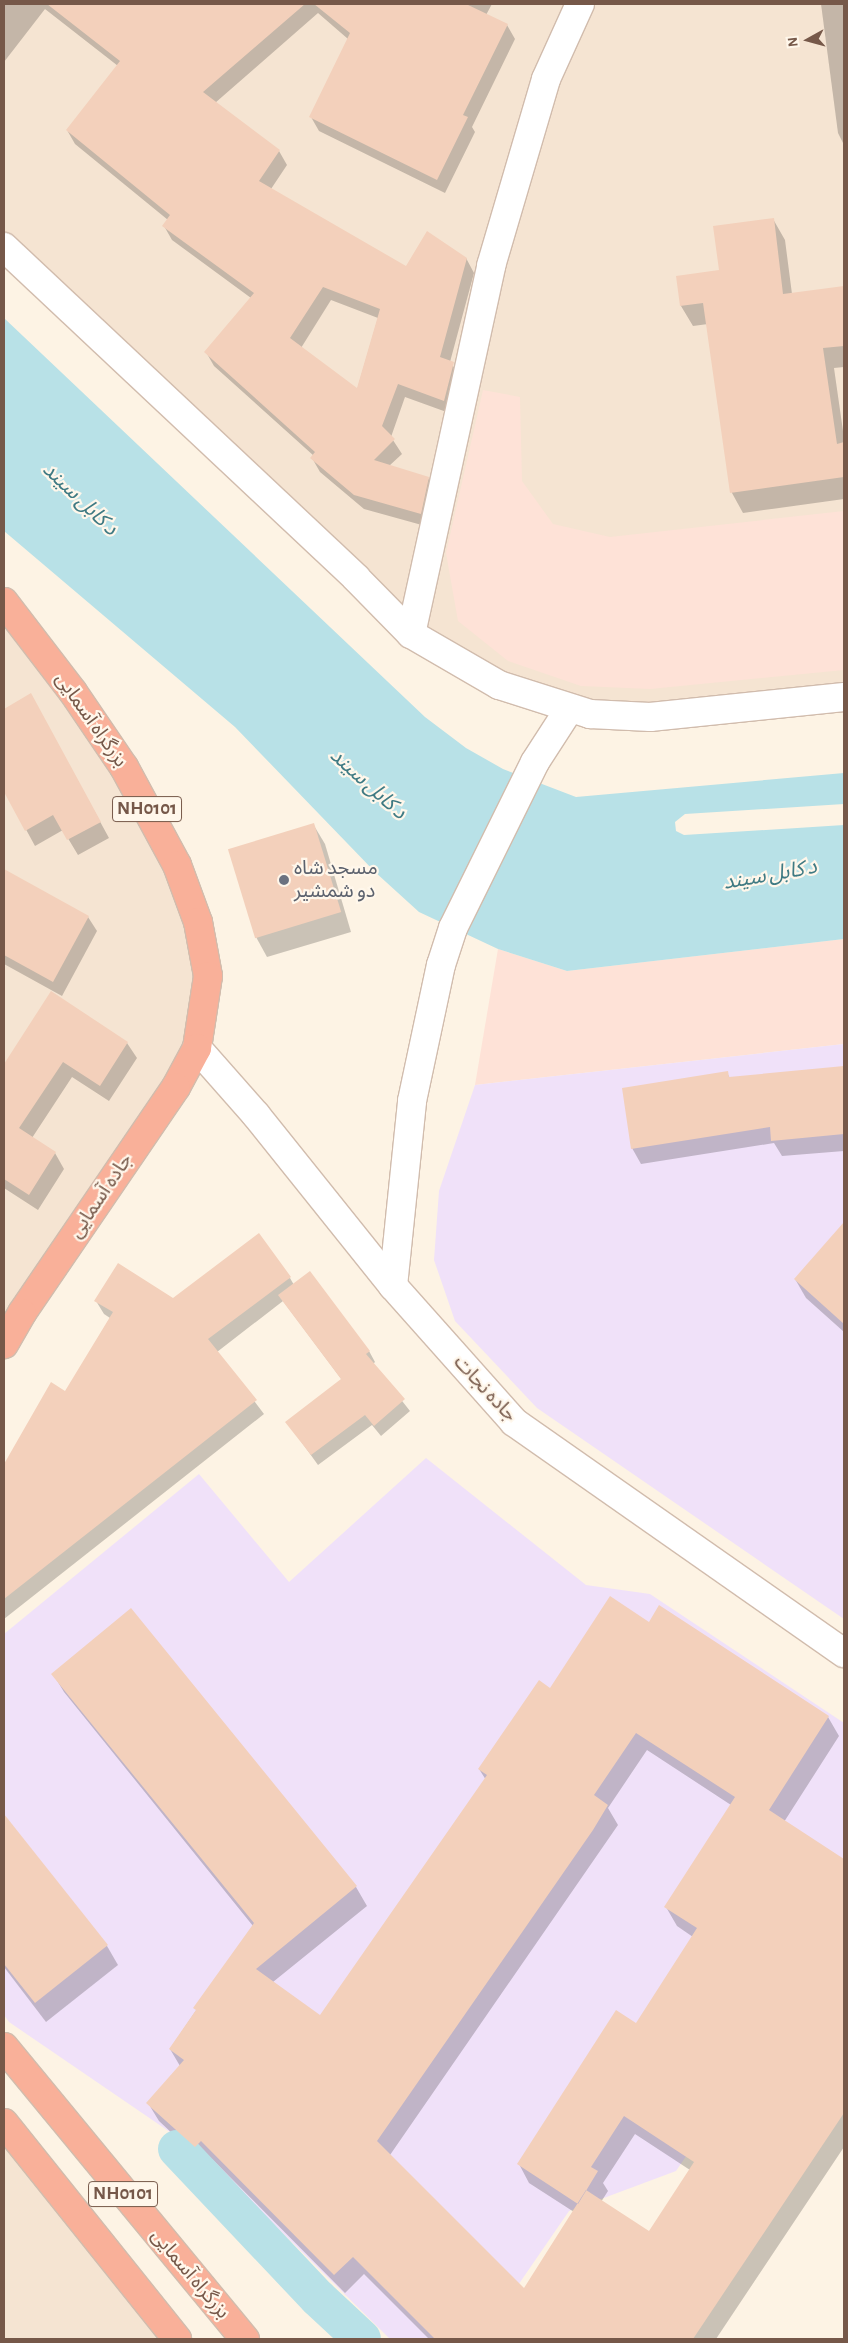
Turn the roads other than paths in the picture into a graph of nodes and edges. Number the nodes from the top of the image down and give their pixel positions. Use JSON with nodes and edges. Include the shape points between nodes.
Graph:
{"nodes":[{"id":1,"x":580,"y":4,"type":"edge"},
{"id":2,"x":4,"y":247,"type":"edge"},
{"id":3,"x":4,"y":602,"type":"edge"},
{"id":4,"x":411,"y":634,"type":"junction"},
{"id":5,"x":844,"y":697,"type":"edge"},
{"id":6,"x":570,"y":708,"type":"junction"},
{"id":7,"x":197,"y":1048,"type":"junction"},
{"id":8,"x":393,"y":1286,"type":"junction"},
{"id":9,"x":4,"y":1344,"type":"edge"},
{"id":10,"x":844,"y":1652,"type":"edge"},
{"id":11,"x":4,"y":2046,"type":"edge"},
{"id":12,"x":4,"y":2123,"type":"edge"},
{"id":13,"x":177,"y":2339,"type":"edge"},
{"id":14,"x":244,"y":2339,"type":"edge"}],
"edges":[{"from":1,"to":4,"type":"main road","via":[[546,79],[491,266]]},
{"from":2,"to":4,"type":"main road","via":[[356,578]]},
{"from":3,"to":7,"type":"highway","name":"بزرگراه آسمایی","number":"NH0101","via":[[73,692],[124,767],[177,865],[198,922],[208,976]]},
{"from":4,"to":6,"type":"main road","via":[[499,685]]},
{"from":5,"to":6,"type":"main road","via":[[650,717],[590,714]]},
{"from":6,"to":8,"type":"main road","via":[[535,762],[453,928],[441,965],[412,1101]]},
{"from":7,"to":8,"type":"main road","name":"جاده نجات","via":[[256,1115]]},
{"from":7,"to":9,"type":"highway","name":"جاده آسمایی","number":"NH0101","via":[[176,1087],[22,1312]]},
{"from":8,"to":10,"type":"main road","name":"جاده نجات","via":[[514,1422]]},
{"from":11,"to":14,"type":"highway","name":"بزرگراه آسمایی","number":"NH0101"},
{"from":12,"to":13,"type":"highway","number":"NH0101"}]}
